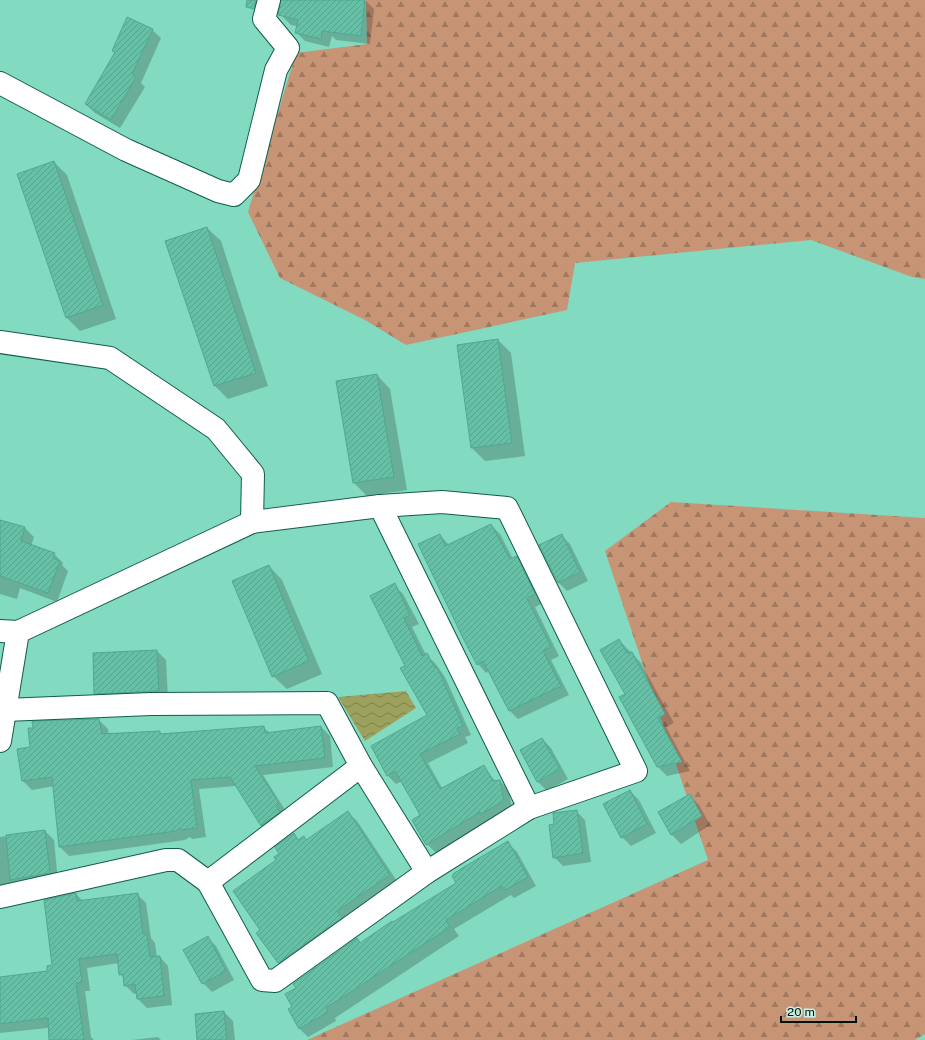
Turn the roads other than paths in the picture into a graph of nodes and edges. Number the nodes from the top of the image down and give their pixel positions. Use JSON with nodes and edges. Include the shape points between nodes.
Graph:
{"nodes":[{"id":1,"x":269,"y":0,"type":"edge"},
{"id":2,"x":0,"y":83,"type":"edge"},
{"id":3,"x":0,"y":342,"type":"edge"},
{"id":4,"x":380,"y":506,"type":"junction"},
{"id":5,"x":252,"y":522,"type":"junction"},
{"id":6,"x":9,"y":632,"type":"edge"},
{"id":7,"x":5,"y":710,"type":"junction"},
{"id":8,"x":0,"y":741,"type":"edge"},
{"id":9,"x":361,"y":766,"type":"junction"},
{"id":10,"x":529,"y":808,"type":"junction"},
{"id":11,"x":427,"y":872,"type":"junction"},
{"id":12,"x":208,"y":882,"type":"junction"},
{"id":13,"x":0,"y":897,"type":"edge"}],
"edges":[{"from":1,"to":2,"type":"street","via":[[264,19],[288,48],[276,70],[249,180],[234,195],[218,191],[126,150]]},
{"from":3,"to":5,"type":"street","via":[[110,358],[216,429],[253,474]]},
{"from":4,"to":5,"type":"street"},
{"from":4,"to":10,"type":"street"},
{"from":4,"to":10,"type":"street","via":[[442,502],[507,508],[636,771]]},
{"from":5,"to":6,"type":"street"},
{"from":6,"to":7,"type":"street"},
{"from":7,"to":8,"type":"street"},
{"from":7,"to":9,"type":"street","via":[[151,704],[327,703]]},
{"from":9,"to":11,"type":"street"},
{"from":9,"to":12,"type":"street"},
{"from":10,"to":11,"type":"street"},
{"from":11,"to":12,"type":"street","via":[[275,981],[262,980]]},
{"from":12,"to":13,"type":"street","via":[[178,860],[166,860]]}]}
